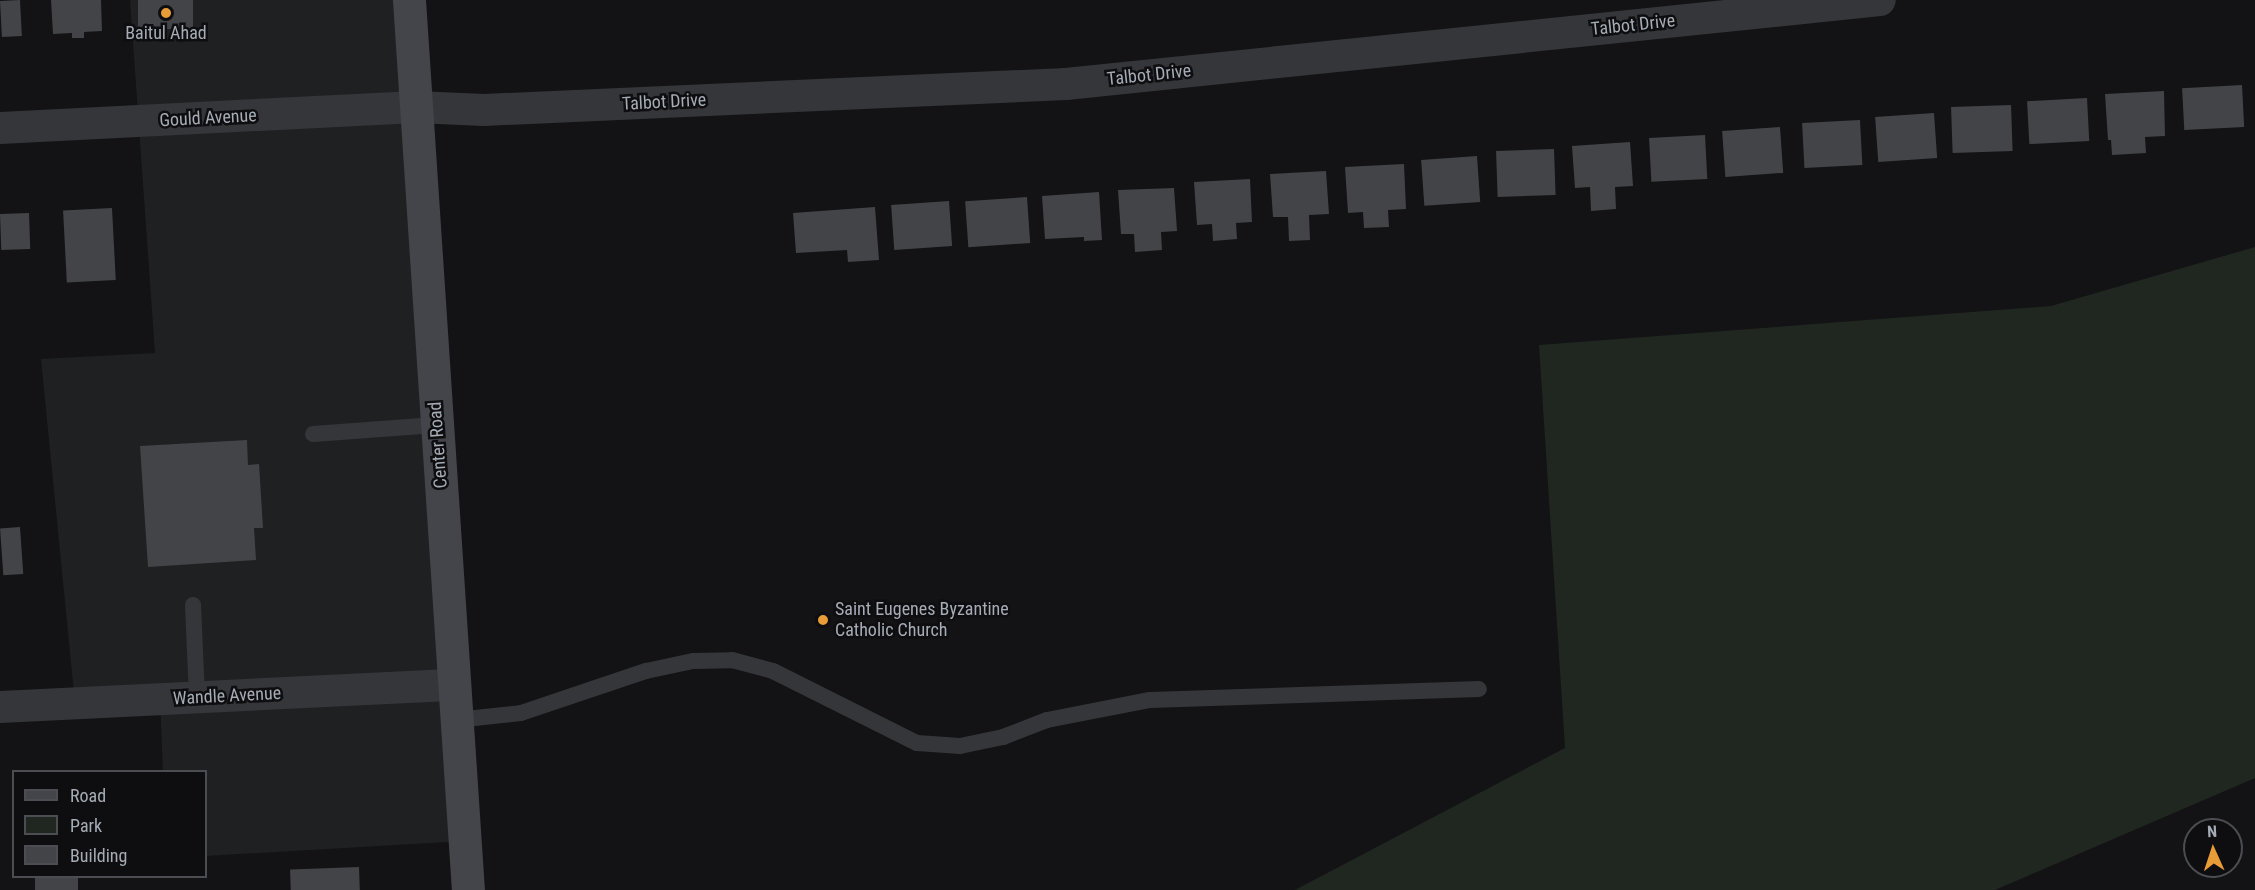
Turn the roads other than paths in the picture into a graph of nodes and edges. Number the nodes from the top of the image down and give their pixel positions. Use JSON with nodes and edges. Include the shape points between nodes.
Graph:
{"nodes":[{"id":1,"x":409,"y":0,"type":"edge"},
{"id":2,"x":1880,"y":0,"type":"edge"},
{"id":3,"x":416,"y":107,"type":"junction"},
{"id":4,"x":0,"y":128,"type":"edge"},
{"id":5,"x":436,"y":425,"type":"junction"},
{"id":6,"x":313,"y":434,"type":"dead end"},
{"id":7,"x":193,"y":605,"type":"dead end"},
{"id":8,"x":454,"y":685,"type":"junction"},
{"id":9,"x":1479,"y":689,"type":"dead end"},
{"id":10,"x":197,"y":697,"type":"junction"},
{"id":11,"x":0,"y":707,"type":"edge"},
{"id":12,"x":456,"y":720,"type":"junction"},
{"id":13,"x":468,"y":890,"type":"edge"}],
"edges":[{"from":1,"to":3,"type":"main road","name":"Center Road"},
{"from":2,"to":3,"type":"street","name":"Talbot Drive","via":[[1066,84],[484,110]]},
{"from":3,"to":4,"type":"street","name":"Gould Avenue"},
{"from":3,"to":5,"type":"main road","name":"Center Road"},
{"from":5,"to":6,"type":"lane"},
{"from":5,"to":8,"type":"main road","name":"Center Road"},
{"from":7,"to":10,"type":"lane"},
{"from":8,"to":10,"type":"street","name":"Wandle Avenue"},
{"from":8,"to":12,"type":"main road","name":"Center Road"},
{"from":9,"to":12,"type":"lane","via":[[1150,700],[1047,720],[1003,737],[960,746],[917,743],[773,670],[732,660],[693,661],[646,671],[521,713]]},
{"from":10,"to":11,"type":"street","name":"Wandle Avenue"},
{"from":12,"to":13,"type":"main road","name":"Center Road"}]}
